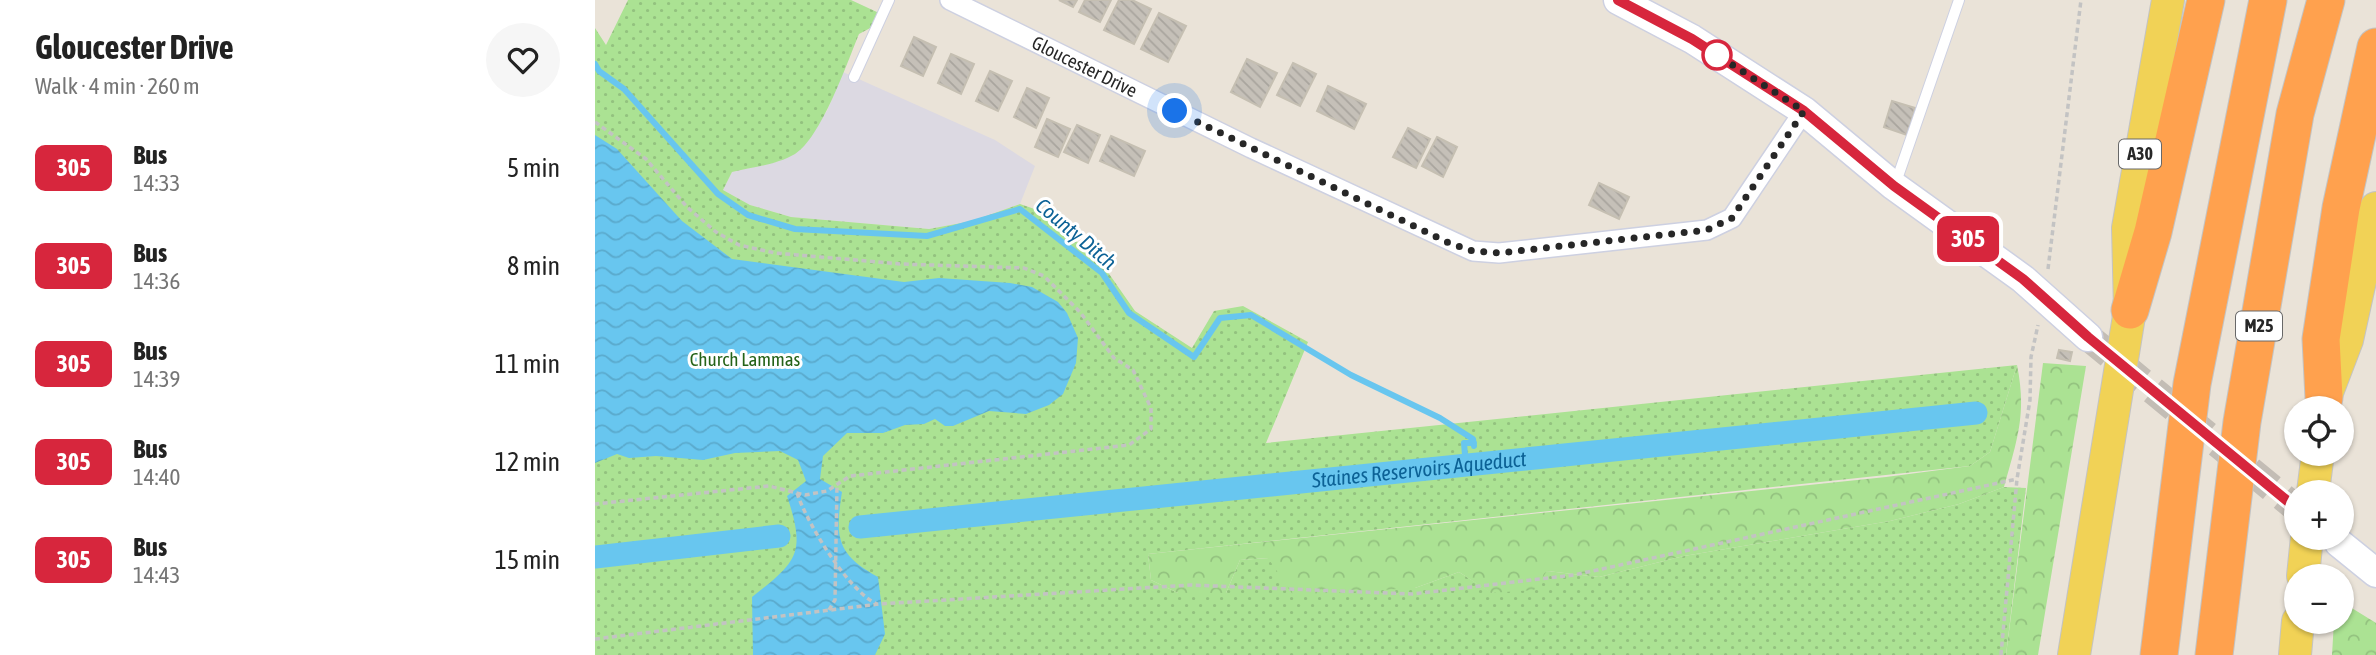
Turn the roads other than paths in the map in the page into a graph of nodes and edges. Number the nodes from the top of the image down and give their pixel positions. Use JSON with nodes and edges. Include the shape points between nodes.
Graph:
{"nodes":[{"id":1,"x":889,"y":0,"type":"edge"},
{"id":2,"x":950,"y":0,"type":"edge"},
{"id":3,"x":1618,"y":0,"type":"edge"},
{"id":4,"x":1959,"y":0,"type":"edge"},
{"id":5,"x":2168,"y":0,"type":"edge"},
{"id":6,"x":2207,"y":0,"type":"edge"},
{"id":7,"x":2268,"y":0,"type":"edge"},
{"id":8,"x":2326,"y":0,"type":"edge"},
{"id":9,"x":2376,"y":47,"type":"edge"},
{"id":10,"x":854,"y":77,"type":"dead end"},
{"id":11,"x":1804,"y":111,"type":"junction"},
{"id":12,"x":1894,"y":186,"type":"junction"},
{"id":13,"x":2376,"y":208,"type":"edge"},
{"id":14,"x":2130,"y":310,"type":"junction"},
{"id":15,"x":2088,"y":337,"type":"tunnel mouth"},
{"id":16,"x":2324,"y":396,"type":"edge"},
{"id":17,"x":2327,"y":396,"type":"edge"},
{"id":18,"x":2348,"y":550,"type":"edge"},
{"id":19,"x":2376,"y":573,"type":"edge"},
{"id":20,"x":2297,"y":634,"type":"edge"},
{"id":21,"x":2074,"y":655,"type":"edge"},
{"id":22,"x":2159,"y":655,"type":"edge"},
{"id":23,"x":2214,"y":655,"type":"edge"},
{"id":24,"x":2295,"y":655,"type":"edge"}],
"edges":[{"from":1,"to":10,"type":"lane"},
{"from":2,"to":11,"type":"street","name":"Gloucester Drive","via":[[1473,251],[1499,253],[1707,230],[1732,218]]},
{"from":3,"to":11,"type":"main road","via":[[1692,39]]},
{"from":4,"to":12,"type":"lane"},
{"from":5,"to":14,"type":"main road","number":"A30","via":[[2128,228]]},
{"from":6,"to":14,"type":"highway","via":[[2153,232]]},
{"from":7,"to":22,"type":"highway","via":[[2192,384]]},
{"from":8,"to":23,"type":"highway","number":"M25","via":[[2295,114],[2247,395]]},
{"from":9,"to":16,"type":"highway","via":[[2341,208],[2321,339]]},
{"from":11,"to":12,"type":"main road"},
{"from":12,"to":15,"type":"main road","via":[[2023,279]]},
{"from":13,"to":17,"type":"main road","via":[[2347,340]]},
{"from":14,"to":21,"type":"main road","number":"A30"},
{"from":18,"to":19,"type":"main road"},
{"from":20,"to":24,"type":"main road"}]}
